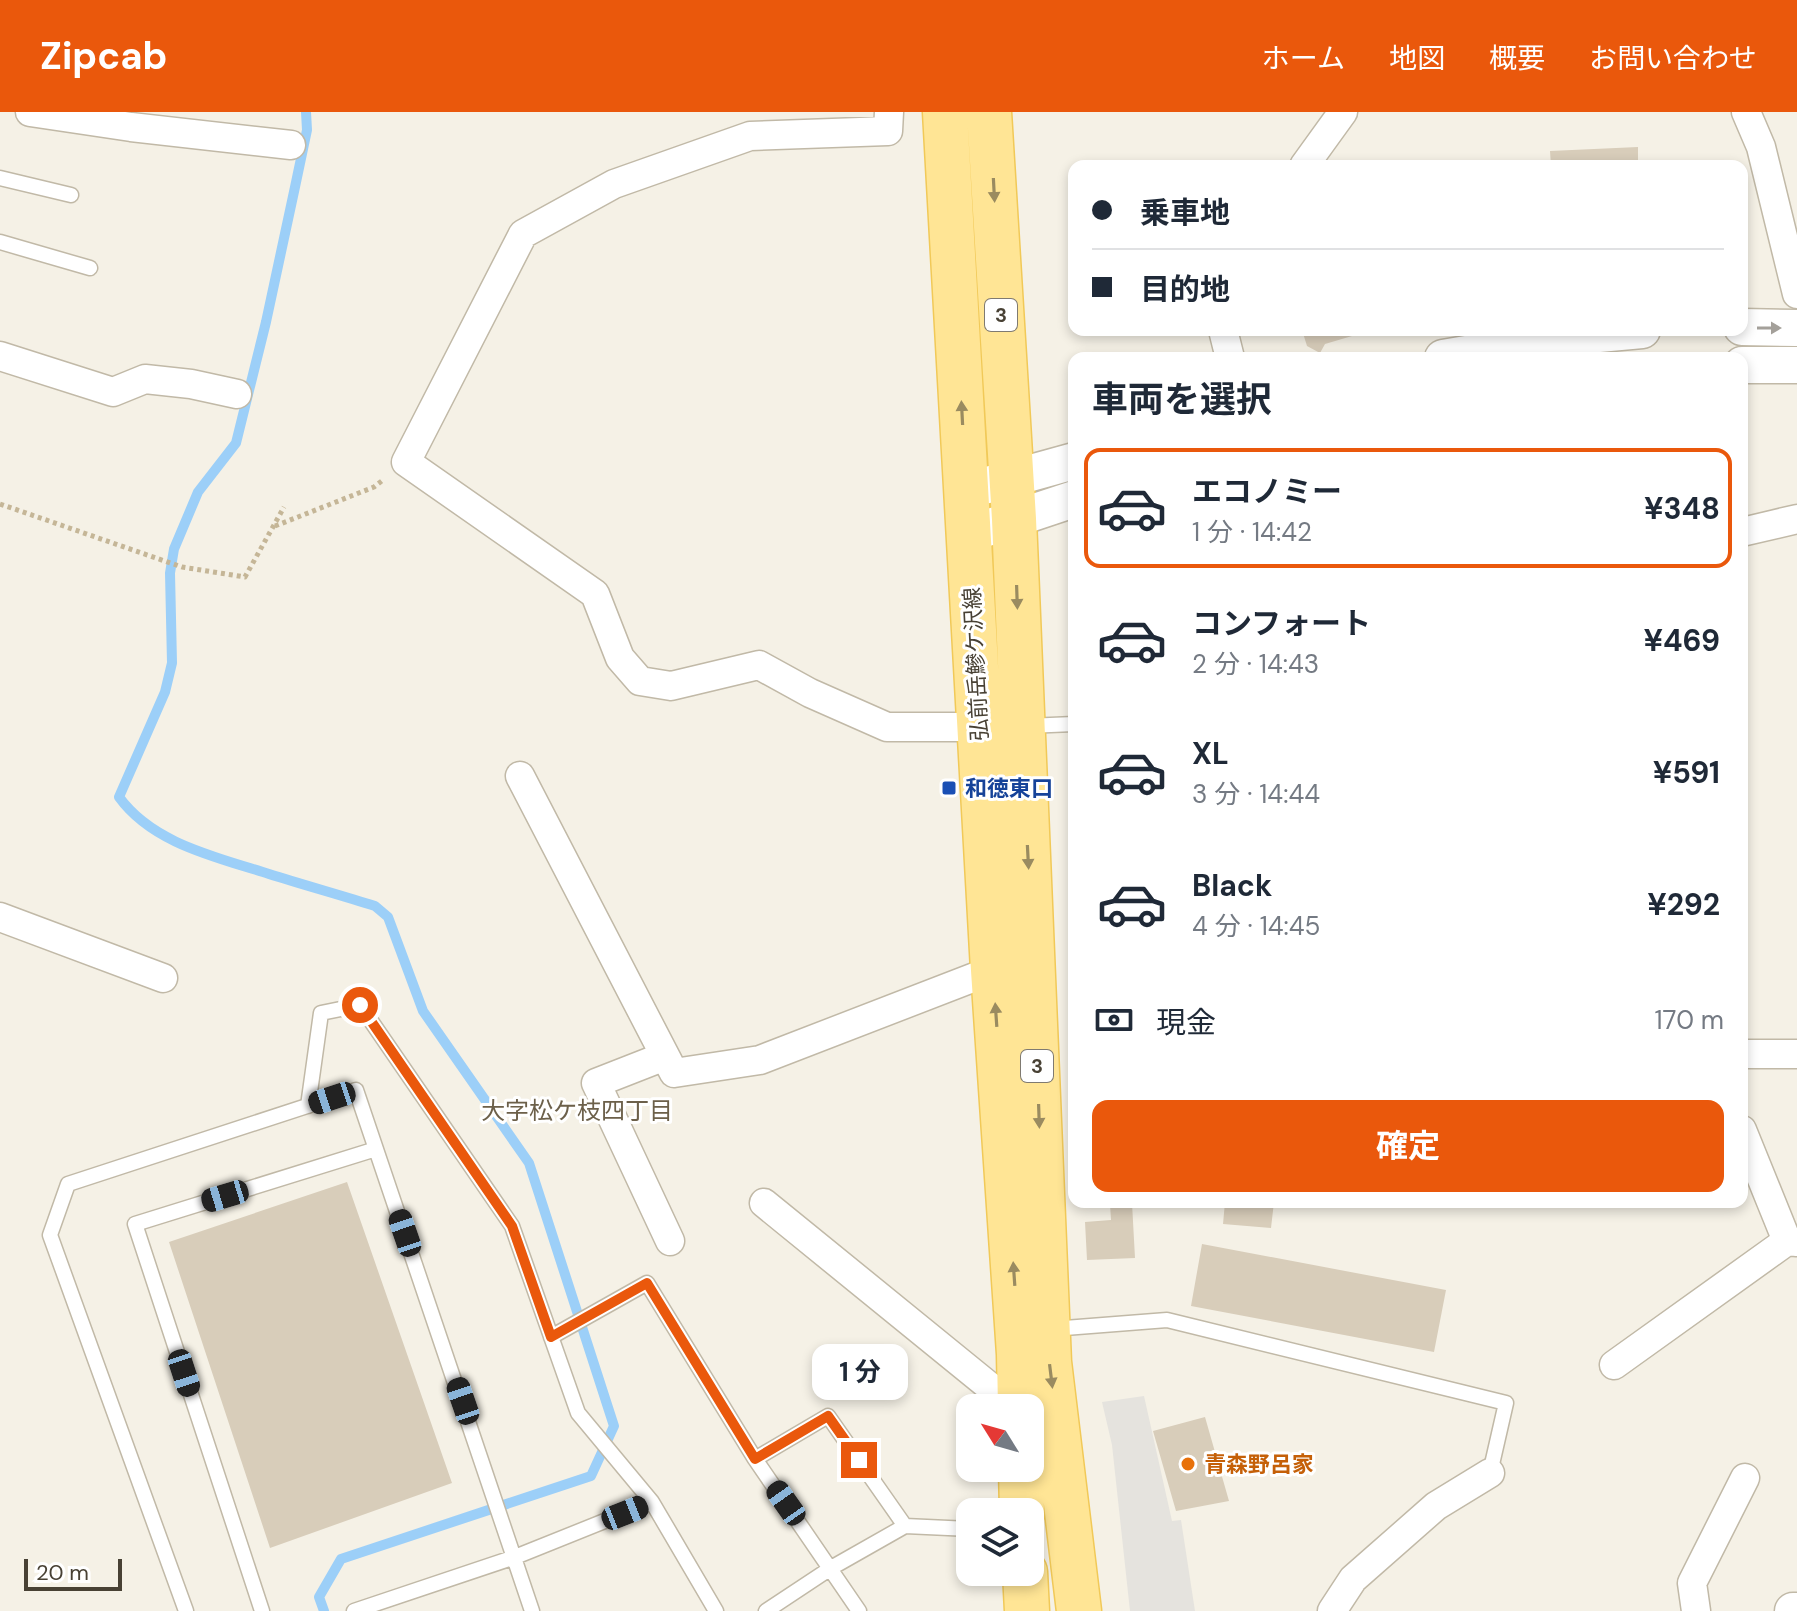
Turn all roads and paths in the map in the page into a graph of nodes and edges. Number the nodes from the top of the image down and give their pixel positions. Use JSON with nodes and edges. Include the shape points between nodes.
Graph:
{"nodes":[{"id":1,"x":30,"y":112,"type":"edge"},
{"id":2,"x":889,"y":112,"type":"edge"},
{"id":3,"x":945,"y":112,"type":"edge"},
{"id":4,"x":989,"y":112,"type":"edge"},
{"id":5,"x":1343,"y":112,"type":"edge"},
{"id":6,"x":1746,"y":112,"type":"edge"},
{"id":7,"x":291,"y":145,"type":"dead end"},
{"id":8,"x":1308,"y":160,"type":"edge"},
{"id":9,"x":0,"y":178,"type":"edge"},
{"id":10,"x":71,"y":195,"type":"dead end"},
{"id":11,"x":0,"y":242,"type":"edge"},
{"id":12,"x":90,"y":268,"type":"dead end"},
{"id":13,"x":1797,"y":294,"type":"edge"},
{"id":14,"x":1748,"y":327,"type":"edge"},
{"id":15,"x":1797,"y":328,"type":"edge"},
{"id":16,"x":1577,"y":336,"type":"edge"},
{"id":17,"x":1478,"y":352,"type":"edge"},
{"id":18,"x":0,"y":356,"type":"edge"},
{"id":19,"x":1748,"y":365,"type":"edge"},
{"id":20,"x":1797,"y":365,"type":"edge"},
{"id":21,"x":237,"y":394,"type":"dead end"},
{"id":22,"x":406,"y":462,"type":"junction"},
{"id":23,"x":1068,"y":465,"type":"edge"},
{"id":24,"x":966,"y":491,"type":"junction"},
{"id":25,"x":1068,"y":499,"type":"edge"},
{"id":26,"x":1012,"y":500,"type":"junction"},
{"id":27,"x":0,"y":504,"type":"edge"},
{"id":28,"x":284,"y":507,"type":"dead end"},
{"id":29,"x":1797,"y":519,"type":"edge"},
{"id":30,"x":274,"y":527,"type":"junction"},
{"id":31,"x":1748,"y":531,"type":"edge"},
{"id":32,"x":969,"y":534,"type":"junction"},
{"id":33,"x":1068,"y":724,"type":"edge"},
{"id":34,"x":1022,"y":726,"type":"junction"},
{"id":35,"x":980,"y":727,"type":"junction"},
{"id":36,"x":520,"y":776,"type":"dead end"},
{"id":37,"x":0,"y":917,"type":"edge"},
{"id":38,"x":993,"y":970,"type":"junction"},
{"id":39,"x":163,"y":978,"type":"dead end"},
{"id":40,"x":1748,"y":1054,"type":"edge"},
{"id":41,"x":1797,"y":1054,"type":"edge"},
{"id":42,"x":665,"y":1056,"type":"junction"},
{"id":43,"x":308,"y":1106,"type":"junction"},
{"id":44,"x":1748,"y":1143,"type":"edge"},
{"id":45,"x":376,"y":1149,"type":"junction"},
{"id":46,"x":764,"y":1203,"type":"dead end"},
{"id":47,"x":670,"y":1241,"type":"dead end"},
{"id":48,"x":1792,"y":1242,"type":"edge"},
{"id":49,"x":1048,"y":1330,"type":"junction"},
{"id":50,"x":556,"y":1334,"type":"junction"},
{"id":51,"x":1614,"y":1365,"type":"dead end"},
{"id":52,"x":1001,"y":1394,"type":"edge"},
{"id":53,"x":1018,"y":1394,"type":"edge"},
{"id":54,"x":755,"y":1459,"type":"junction"},
{"id":55,"x":1490,"y":1473,"type":"joint"},
{"id":56,"x":1745,"y":1478,"type":"dead end"},
{"id":57,"x":652,"y":1502,"type":"junction"},
{"id":58,"x":905,"y":1526,"type":"junction"},
{"id":59,"x":956,"y":1528,"type":"edge"},
{"id":60,"x":515,"y":1557,"type":"junction"},
{"id":61,"x":831,"y":1568,"type":"junction"},
{"id":62,"x":1026,"y":1586,"type":"edge"},
{"id":63,"x":186,"y":1611,"type":"edge"},
{"id":64,"x":262,"y":1611,"type":"edge"},
{"id":65,"x":354,"y":1611,"type":"edge"},
{"id":66,"x":532,"y":1611,"type":"edge"},
{"id":67,"x":716,"y":1611,"type":"edge"},
{"id":68,"x":766,"y":1611,"type":"edge"},
{"id":69,"x":859,"y":1611,"type":"edge"},
{"id":70,"x":1027,"y":1611,"type":"edge"},
{"id":71,"x":1079,"y":1611,"type":"edge"},
{"id":72,"x":1332,"y":1611,"type":"edge"},
{"id":73,"x":1696,"y":1611,"type":"edge"}],
"edges":[{"from":1,"to":7,"type":"street"},
{"from":2,"to":22,"type":"street","via":[[888,131],[750,136],[614,184],[523,234]]},
{"from":24,"to":3,"type":"main road","name":"弘前岳鰺ケ沢線","number":"3","one_way":true},
{"from":4,"to":26,"type":"main road","number":"3","one_way":true},
{"from":5,"to":8,"type":"street"},
{"from":6,"to":13,"type":"street","via":[[1761,147]]},
{"from":9,"to":10,"type":"lane"},
{"from":11,"to":12,"type":"lane"},
{"from":14,"to":15,"type":"street","one_way":true},
{"from":16,"to":17,"type":"street"},
{"from":18,"to":21,"type":"street","via":[[113,392],[145,379]]},
{"from":19,"to":20,"type":"street"},
{"from":22,"to":30,"type":"path","via":[[374,487]]},
{"from":22,"to":35,"type":"street","via":[[595,594],[620,658],[640,681],[671,686],[759,665],[887,727]]},
{"from":23,"to":26,"type":"street"},
{"from":24,"to":26,"type":"street"},
{"from":24,"to":32,"type":"main road","name":"弘前岳鰺ケ沢線","number":"3"},
{"from":25,"to":26,"type":"street"},
{"from":26,"to":32,"type":"street"},
{"from":26,"to":34,"type":"main road","number":"3","one_way":true},
{"from":27,"to":30,"type":"path","via":[[182,567],[245,577]]},
{"from":28,"to":30,"type":"path"},
{"from":29,"to":31,"type":"street"},
{"from":32,"to":35,"type":"main road","name":"弘前岳鰺ケ沢線","number":"3"},
{"from":33,"to":34,"type":"lane"},
{"from":34,"to":35,"type":"street"},
{"from":34,"to":49,"type":"main road","number":"3","one_way":true},
{"from":35,"to":38,"type":"main road","name":"弘前岳鰺ケ沢線","number":"3"},
{"from":36,"to":42,"type":"street"},
{"from":37,"to":39,"type":"street"},
{"from":38,"to":42,"type":"street","via":[[760,1060],[674,1073]]},
{"from":53,"to":38,"type":"main road","name":"弘前岳鰺ケ沢線","number":"3","one_way":true},
{"from":40,"to":41,"type":"street"},
{"from":42,"to":47,"type":"street","via":[[596,1083]]},
{"from":43,"to":45,"type":"lane","via":[[356,1090]]},
{"from":43,"to":50,"type":"lane","via":[[321,1013],[360,1005],[512,1226]]},
{"from":43,"to":63,"type":"lane","via":[[68,1184],[50,1235]]},
{"from":44,"to":48,"type":"street"},
{"from":45,"to":60,"type":"lane"},
{"from":45,"to":64,"type":"lane","via":[[135,1224]]},
{"from":46,"to":52,"type":"street"},
{"from":48,"to":51,"type":"street"},
{"from":49,"to":55,"type":"lane","via":[[1167,1320],[1506,1403]]},
{"from":49,"to":71,"type":"main road","number":"3","one_way":true},
{"from":50,"to":54,"type":"lane","via":[[647,1283]]},
{"from":50,"to":57,"type":"lane","via":[[578,1413]]},
{"from":54,"to":58,"type":"lane","via":[[828,1416]]},
{"from":54,"to":61,"type":"lane"},
{"from":55,"to":72,"type":"street","via":[[1436,1506],[1353,1579]]},
{"from":56,"to":73,"type":"street","via":[[1692,1583]]},
{"from":57,"to":60,"type":"lane"},
{"from":57,"to":67,"type":"lane"},
{"from":58,"to":59,"type":"lane"},
{"from":58,"to":61,"type":"lane"},
{"from":60,"to":65,"type":"lane"},
{"from":60,"to":66,"type":"lane"},
{"from":61,"to":68,"type":"lane"},
{"from":61,"to":69,"type":"lane"},
{"from":62,"to":70,"type":"main road"}]}
